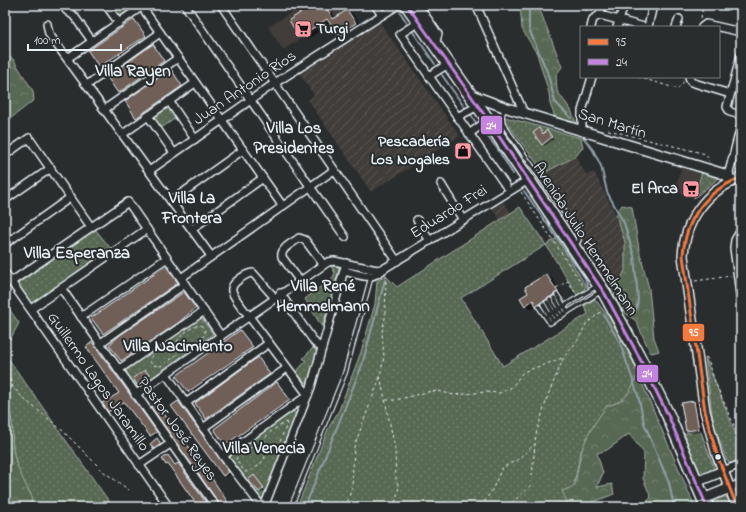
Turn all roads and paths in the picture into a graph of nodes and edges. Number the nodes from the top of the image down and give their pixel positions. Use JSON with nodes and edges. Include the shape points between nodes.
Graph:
{"nodes":[{"id":1,"x":106,"y":5,"type":"edge"},
{"id":2,"x":185,"y":5,"type":"edge"},
{"id":3,"x":221,"y":5,"type":"edge"},
{"id":4,"x":375,"y":5,"type":"edge"},
{"id":5,"x":398,"y":5,"type":"edge"},
{"id":6,"x":408,"y":5,"type":"edge"},
{"id":7,"x":418,"y":5,"type":"edge"},
{"id":8,"x":476,"y":5,"type":"edge"},
{"id":9,"x":580,"y":5,"type":"edge"},
{"id":10,"x":602,"y":5,"type":"edge"},
{"id":11,"x":624,"y":5,"type":"edge"},
{"id":12,"x":653,"y":5,"type":"edge"},
{"id":13,"x":702,"y":5,"type":"edge"},
{"id":14,"x":143,"y":6,"type":"edge"},
{"id":15,"x":66,"y":10,"type":"dead end"},
{"id":16,"x":382,"y":15,"type":"junction"},
{"id":17,"x":597,"y":16,"type":"junction"},
{"id":18,"x":678,"y":19,"type":"dead end"},
{"id":19,"x":419,"y":22,"type":"junction"},
{"id":20,"x":118,"y":23,"type":"junction"},
{"id":21,"x":47,"y":24,"type":"dead end"},
{"id":22,"x":618,"y":24,"type":"edge"},
{"id":23,"x":592,"y":26,"type":"edge"},
{"id":24,"x":635,"y":26,"type":"edge"},
{"id":25,"x":648,"y":26,"type":"edge"},
{"id":26,"x":676,"y":26,"type":"edge"},
{"id":27,"x":703,"y":26,"type":"edge"},
{"id":28,"x":720,"y":29,"type":"edge"},
{"id":29,"x":741,"y":32,"type":"edge"},
{"id":30,"x":160,"y":33,"type":"junction"},
{"id":31,"x":92,"y":41,"type":"junction"},
{"id":32,"x":435,"y":45,"type":"junction"},
{"id":33,"x":741,"y":55,"type":"edge"},
{"id":34,"x":68,"y":58,"type":"junction"},
{"id":35,"x":178,"y":58,"type":"junction"},
{"id":36,"x":448,"y":64,"type":"junction"},
{"id":37,"x":429,"y":76,"type":"junction"},
{"id":38,"x":592,"y":78,"type":"edge"},
{"id":39,"x":641,"y":78,"type":"edge"},
{"id":40,"x":689,"y":79,"type":"edge"},
{"id":41,"x":195,"y":82,"type":"junction"},
{"id":42,"x":275,"y":83,"type":"junction"},
{"id":43,"x":87,"y":85,"type":"junction"},
{"id":44,"x":730,"y":94,"type":"junction"},
{"id":45,"x":250,"y":100,"type":"junction"},
{"id":46,"x":169,"y":101,"type":"junction"},
{"id":47,"x":475,"y":101,"type":"junction"},
{"id":48,"x":504,"y":107,"type":"junction"},
{"id":49,"x":105,"y":109,"type":"junction"},
{"id":50,"x":524,"y":113,"type":"junction"},
{"id":51,"x":741,"y":115,"type":"edge"},
{"id":52,"x":148,"y":116,"type":"junction"},
{"id":53,"x":457,"y":117,"type":"junction"},
{"id":54,"x":222,"y":120,"type":"junction"},
{"id":55,"x":488,"y":120,"type":"junction"},
{"id":56,"x":741,"y":126,"type":"edge"},
{"id":57,"x":605,"y":129,"type":"dead end"},
{"id":58,"x":582,"y":130,"type":"junction"},
{"id":59,"x":122,"y":134,"type":"junction"},
{"id":60,"x":469,"y":134,"type":"junction"},
{"id":61,"x":195,"y":139,"type":"junction"},
{"id":62,"x":243,"y":150,"type":"junction"},
{"id":63,"x":174,"y":153,"type":"junction"},
{"id":64,"x":5,"y":155,"type":"edge"},
{"id":65,"x":710,"y":165,"type":"dead end"},
{"id":66,"x":51,"y":168,"type":"junction"},
{"id":67,"x":741,"y":169,"type":"edge"},
{"id":68,"x":334,"y":170,"type":"junction"},
{"id":69,"x":149,"y":171,"type":"junction"},
{"id":70,"x":730,"y":172,"type":"junction"},
{"id":71,"x":263,"y":178,"type":"junction"},
{"id":72,"x":741,"y":178,"type":"edge"},
{"id":73,"x":731,"y":182,"type":"junction"},
{"id":74,"x":523,"y":183,"type":"junction"},
{"id":75,"x":441,"y":184,"type":"dead end"},
{"id":76,"x":506,"y":186,"type":"dead end"},
{"id":77,"x":310,"y":187,"type":"junction"},
{"id":78,"x":71,"y":197,"type":"junction"},
{"id":79,"x":5,"y":200,"type":"edge"},
{"id":80,"x":171,"y":202,"type":"junction"},
{"id":81,"x":282,"y":205,"type":"junction"},
{"id":82,"x":417,"y":220,"type":"dead end"},
{"id":83,"x":463,"y":220,"type":"junction"},
{"id":84,"x":91,"y":227,"type":"junction"},
{"id":85,"x":147,"y":229,"type":"junction"},
{"id":86,"x":192,"y":229,"type":"junction"},
{"id":87,"x":741,"y":230,"type":"edge"},
{"id":88,"x":345,"y":237,"type":"dead end"},
{"id":89,"x":430,"y":241,"type":"junction"},
{"id":90,"x":5,"y":244,"type":"edge"},
{"id":91,"x":575,"y":248,"type":"junction"},
{"id":92,"x":211,"y":256,"type":"junction"},
{"id":93,"x":167,"y":258,"type":"junction"},
{"id":94,"x":397,"y":261,"type":"junction"},
{"id":95,"x":346,"y":263,"type":"junction"},
{"id":96,"x":324,"y":264,"type":"junction"},
{"id":97,"x":385,"y":268,"type":"junction"},
{"id":98,"x":344,"y":271,"type":"junction"},
{"id":99,"x":5,"y":273,"type":"edge"},
{"id":100,"x":737,"y":275,"type":"junction"},
{"id":101,"x":371,"y":277,"type":"junction"},
{"id":102,"x":181,"y":278,"type":"junction"},
{"id":103,"x":299,"y":280,"type":"junction"},
{"id":104,"x":11,"y":282,"type":"junction"},
{"id":105,"x":686,"y":282,"type":"junction"},
{"id":106,"x":185,"y":284,"type":"junction"},
{"id":107,"x":601,"y":287,"type":"junction"},
{"id":108,"x":61,"y":288,"type":"junction"},
{"id":109,"x":556,"y":288,"type":"dead end"},
{"id":110,"x":586,"y":291,"type":"dead end"},
{"id":111,"x":277,"y":295,"type":"junction"},
{"id":112,"x":578,"y":295,"type":"dead end"},
{"id":113,"x":548,"y":301,"type":"junction"},
{"id":114,"x":741,"y":302,"type":"edge"},
{"id":115,"x":612,"y":306,"type":"junction"},
{"id":116,"x":30,"y":309,"type":"junction"},
{"id":117,"x":204,"y":311,"type":"junction"},
{"id":118,"x":555,"y":312,"type":"junction"},
{"id":119,"x":248,"y":315,"type":"junction"},
{"id":120,"x":81,"y":317,"type":"junction"},
{"id":121,"x":561,"y":317,"type":"junction"},
{"id":122,"x":221,"y":336,"type":"junction"},
{"id":123,"x":179,"y":338,"type":"joint"},
{"id":124,"x":269,"y":343,"type":"junction"},
{"id":125,"x":99,"y":344,"type":"junction"},
{"id":126,"x":322,"y":348,"type":"junction"},
{"id":127,"x":696,"y":348,"type":"junction"},
{"id":128,"x":5,"y":356,"type":"edge"},
{"id":129,"x":152,"y":356,"type":"joint"},
{"id":130,"x":564,"y":357,"type":"junction"},
{"id":131,"x":288,"y":368,"type":"junction"},
{"id":132,"x":118,"y":370,"type":"junction"},
{"id":133,"x":166,"y":374,"type":"junction"},
{"id":134,"x":380,"y":376,"type":"junction"},
{"id":135,"x":135,"y":395,"type":"junction"},
{"id":136,"x":308,"y":395,"type":"junction"},
{"id":137,"x":385,"y":400,"type":"junction"},
{"id":138,"x":186,"y":403,"type":"junction"},
{"id":139,"x":203,"y":428,"type":"junction"},
{"id":140,"x":741,"y":442,"type":"edge"},
{"id":141,"x":170,"y":444,"type":"junction"},
{"id":142,"x":536,"y":444,"type":"junction"},
{"id":143,"x":264,"y":451,"type":"junction"},
{"id":144,"x":223,"y":456,"type":"junction"},
{"id":145,"x":741,"y":464,"type":"edge"},
{"id":146,"x":139,"y":465,"type":"junction"},
{"id":147,"x":722,"y":471,"type":"junction"},
{"id":148,"x":696,"y":482,"type":"junction"},
{"id":149,"x":741,"y":483,"type":"edge"},
{"id":150,"x":730,"y":488,"type":"junction"},
{"id":151,"x":129,"y":490,"type":"dead end"},
{"id":152,"x":705,"y":503,"type":"edge"},
{"id":153,"x":169,"y":507,"type":"edge"},
{"id":154,"x":216,"y":507,"type":"edge"},
{"id":155,"x":263,"y":507,"type":"edge"},
{"id":156,"x":291,"y":507,"type":"edge"},
{"id":157,"x":346,"y":507,"type":"edge"},
{"id":158,"x":394,"y":507,"type":"edge"},
{"id":159,"x":481,"y":507,"type":"edge"},
{"id":160,"x":507,"y":507,"type":"edge"},
{"id":161,"x":737,"y":507,"type":"edge"}],
"edges":[{"from":1,"to":20,"type":"street"},
{"from":2,"to":45,"type":"street"},
{"from":3,"to":42,"type":"street"},
{"from":4,"to":16,"type":"street"},
{"from":5,"to":16,"type":"street","name":"Juan Antonio Ríos"},
{"from":6,"to":19,"type":"highway","name":"Avenida Julio Hemmelmann"},
{"from":7,"to":32,"type":"street","via":[[438,34]]},
{"from":8,"to":50,"type":"street"},
{"from":9,"to":17,"type":"path"},
{"from":10,"to":17,"type":"street"},
{"from":11,"to":22,"type":"street"},
{"from":12,"to":25,"type":"street"},
{"from":13,"to":27,"type":"path","via":[[700,17]]},
{"from":14,"to":20,"type":"street"},
{"from":14,"to":30,"type":"street"},
{"from":15,"to":31,"type":"street","via":[[74,16]]},
{"from":16,"to":42,"type":"street","name":"Juan Antonio Ríos"},
{"from":17,"to":22,"type":"street"},
{"from":17,"to":23,"type":"street"},
{"from":18,"to":26,"type":"street"},
{"from":19,"to":32,"type":"highway","name":"Avenida Julio Hemmelmann"},
{"from":19,"to":37,"type":"street","via":[[400,34]]},
{"from":20,"to":31,"type":"street"},
{"from":21,"to":34,"type":"street","via":[[49,34]]},
{"from":22,"to":24,"type":"street"},
{"from":28,"to":29,"type":"street"},
{"from":30,"to":35,"type":"street"},
{"from":30,"to":43,"type":"street"},
{"from":31,"to":34,"type":"street"},
{"from":32,"to":36,"type":"highway","name":"Avenida Julio Hemmelmann"},
{"from":33,"to":44,"type":"street"},
{"from":34,"to":43,"type":"street"},
{"from":35,"to":41,"type":"street"},
{"from":35,"to":49,"type":"street"},
{"from":36,"to":37,"type":"street"},
{"from":36,"to":47,"type":"highway","name":"Avenida Julio Hemmelmann"},
{"from":37,"to":53,"type":"street"},
{"from":38,"to":58,"type":"street","via":[[582,111]]},
{"from":39,"to":40,"type":"path","via":[[678,89],[682,82]]},
{"from":40,"to":44,"type":"street"},
{"from":41,"to":46,"type":"street"},
{"from":41,"to":54,"type":"street"},
{"from":42,"to":45,"type":"street","name":"Juan Antonio Ríos"},
{"from":42,"to":68,"type":"street"},
{"from":43,"to":49,"type":"street"},
{"from":44,"to":51,"type":"street","via":[[728,109]]},
{"from":45,"to":54,"type":"street","name":"Juan Antonio Ríos"},
{"from":45,"to":77,"type":"street"},
{"from":46,"to":52,"type":"street"},
{"from":46,"to":61,"type":"street"},
{"from":47,"to":48,"type":"street","name":"San Martín","via":[[474,96]]},
{"from":47,"to":53,"type":"street"},
{"from":47,"to":55,"type":"highway","name":"Avenida Julio Hemmelmann"},
{"from":48,"to":50,"type":"street","name":"San Martín"},
{"from":48,"to":91,"type":"lane","via":[[503,124],[577,232],[579,240]]},
{"from":49,"to":59,"type":"street"},
{"from":50,"to":58,"type":"street","name":"San Martín"},
{"from":52,"to":59,"type":"street"},
{"from":52,"to":63,"type":"street"},
{"from":53,"to":60,"type":"street"},
{"from":54,"to":61,"type":"street","name":"Juan Antonio Ríos"},
{"from":54,"to":62,"type":"street"},
{"from":55,"to":60,"type":"street"},
{"from":55,"to":74,"type":"highway","name":"Avenida Julio Hemmelmann"},
{"from":56,"to":70,"type":"street"},
{"from":57,"to":65,"type":"path","via":[[706,154]]},
{"from":58,"to":73,"type":"street","name":"San Martín","via":[[721,173]]},
{"from":59,"to":69,"type":"street"},
{"from":60,"to":76,"type":"street"},
{"from":61,"to":63,"type":"street","name":"Juan Antonio Ríos"},
{"from":62,"to":71,"type":"street"},
{"from":62,"to":80,"type":"street"},
{"from":63,"to":69,"type":"street","name":"Juan Antonio Ríos"},
{"from":64,"to":66,"type":"street","via":[[29,138]]},
{"from":66,"to":78,"type":"street"},
{"from":66,"to":79,"type":"street"},
{"from":67,"to":70,"type":"path"},
{"from":68,"to":77,"type":"street"},
{"from":68,"to":94,"type":"street"},
{"from":69,"to":80,"type":"street"},
{"from":70,"to":73,"type":"street"},
{"from":71,"to":81,"type":"street"},
{"from":71,"to":86,"type":"street"},
{"from":72,"to":73,"type":"street"},
{"from":73,"to":105,"type":"street","via":[[709,196],[690,223],[684,248]]},
{"from":74,"to":83,"type":"street","name":"Eduardo Frei"},
{"from":74,"to":91,"type":"highway","name":"Avenida Julio Hemmelmann"},
{"from":74,"to":110,"type":"path"},
{"from":75,"to":83,"type":"street"},
{"from":77,"to":81,"type":"street"},
{"from":77,"to":88,"type":"street"},
{"from":78,"to":84,"type":"street"},
{"from":78,"to":90,"type":"street"},
{"from":80,"to":86,"type":"street"},
{"from":81,"to":92,"type":"street"},
{"from":82,"to":89,"type":"street"},
{"from":83,"to":89,"type":"street","name":"Eduardo Frei"},
{"from":84,"to":85,"type":"street","via":[[128,202]]},
{"from":84,"to":104,"type":"street"},
{"from":85,"to":93,"type":"street"},
{"from":85,"to":108,"type":"street"},
{"from":86,"to":92,"type":"street"},
{"from":87,"to":100,"type":"street","via":[[734,244]]},
{"from":89,"to":94,"type":"street","name":"Eduardo Frei"},
{"from":91,"to":107,"type":"highway","name":"Avenida Julio Hemmelmann"},
{"from":92,"to":102,"type":"street"},
{"from":93,"to":102,"type":"street"},
{"from":93,"to":120,"type":"street"},
{"from":94,"to":97,"type":"street","name":"Eduardo Frei"},
{"from":95,"to":96,"type":"street","via":[[331,261]]},
{"from":95,"to":97,"type":"street","via":[[377,270]]},
{"from":95,"to":98,"type":"street"},
{"from":96,"to":103,"type":"street"},
{"from":96,"to":103,"type":"street","via":[[306,240],[299,238],[283,250],[282,254]]},
{"from":97,"to":101,"type":"street","name":"Eduardo Frei","via":[[377,276]]},
{"from":97,"to":134,"type":"path","via":[[385,318],[382,332],[384,357]]},
{"from":98,"to":101,"type":"street"},
{"from":98,"to":126,"type":"street"},
{"from":99,"to":104,"type":"street","name":"Guillermo Lagos Jaramillo"},
{"from":100,"to":105,"type":"path"},
{"from":100,"to":114,"type":"street"},
{"from":101,"to":156,"type":"lane","via":[[345,373]]},
{"from":102,"to":106,"type":"street"},
{"from":103,"to":111,"type":"street"},
{"from":104,"to":116,"type":"street","name":"Guillermo Lagos Jaramillo"},
{"from":105,"to":127,"type":"street"},
{"from":106,"to":117,"type":"street"},
{"from":106,"to":125,"type":"street"},
{"from":107,"to":115,"type":"highway","name":"Avenida Julio Hemmelmann"},
{"from":107,"to":118,"type":"lane"},
{"from":107,"to":121,"type":"lane"},
{"from":108,"to":116,"type":"street"},
{"from":108,"to":120,"type":"street","name":"Pastor José Reyes"},
{"from":109,"to":112,"type":"path","via":[[568,281]]},
{"from":111,"to":119,"type":"street"},
{"from":111,"to":119,"type":"street","via":[[250,273],[232,288]]},
{"from":111,"to":126,"type":"street","via":[[315,343]]},
{"from":113,"to":118,"type":"lane"},
{"from":113,"to":118,"type":"lane"},
{"from":113,"to":118,"type":"lane"},
{"from":115,"to":130,"type":"path","via":[[595,315],[586,324],[578,340]]},
{"from":115,"to":148,"type":"highway","name":"Avenida Julio Hemmelmann","via":[[668,415]]},
{"from":116,"to":146,"type":"street","name":"Guillermo Lagos Jaramillo"},
{"from":117,"to":122,"type":"street"},
{"from":117,"to":132,"type":"street"},
{"from":118,"to":121,"type":"lane"},
{"from":118,"to":121,"type":"lane"},
{"from":118,"to":121,"type":"lane","via":[[550,323]]},
{"from":119,"to":122,"type":"street"},
{"from":119,"to":124,"type":"street"},
{"from":120,"to":125,"type":"street","name":"Pastor José Reyes"},
{"from":122,"to":133,"type":"street"},
{"from":123,"to":123,"type":"path","via":[[177,346],[185,350],[204,336],[205,330],[203,326],[196,326]]},
{"from":124,"to":131,"type":"street"},
{"from":124,"to":138,"type":"street"},
{"from":125,"to":132,"type":"street","name":"Pastor José Reyes"},
{"from":126,"to":136,"type":"street"},
{"from":127,"to":140,"type":"path","via":[[708,359]]},
{"from":127,"to":147,"type":"street","via":[[705,411]]},
{"from":128,"to":151,"type":"path","via":[[9,377],[23,398],[63,431],[104,472]]},
{"from":129,"to":129,"type":"path","via":[[151,363],[158,367],[177,355],[178,348],[169,344]]},
{"from":130,"to":137,"type":"path","via":[[523,372],[512,387],[500,393],[454,395],[438,391]]},
{"from":130,"to":142,"type":"path","via":[[546,402],[536,434]]},
{"from":131,"to":136,"type":"street"},
{"from":131,"to":139,"type":"street"},
{"from":132,"to":135,"type":"street","name":"Pastor José Reyes"},
{"from":133,"to":135,"type":"street"},
{"from":133,"to":138,"type":"street"},
{"from":134,"to":137,"type":"path"},
{"from":134,"to":157,"type":"path","via":[[354,447],[352,487]]},
{"from":135,"to":141,"type":"street","name":"Pastor José Reyes"},
{"from":136,"to":144,"type":"street"},
{"from":136,"to":155,"type":"street"},
{"from":137,"to":158,"type":"path","via":[[395,448],[396,480],[399,487]]},
{"from":138,"to":139,"type":"street"},
{"from":139,"to":144,"type":"street"},
{"from":141,"to":146,"type":"street"},
{"from":141,"to":154,"type":"street","name":"Pastor José Reyes"},
{"from":142,"to":159,"type":"path","via":[[517,460],[502,468]]},
{"from":142,"to":160,"type":"path","via":[[531,486]]},
{"from":143,"to":143,"type":"path","via":[[264,460],[248,472],[245,472],[236,460],[253,446],[259,446]]},
{"from":143,"to":143,"type":"path","via":[[265,437],[286,422],[275,454]]},
{"from":144,"to":155,"type":"street"},
{"from":145,"to":147,"type":"street"},
{"from":146,"to":153,"type":"street","name":"Guillermo Lagos Jaramillo"},
{"from":147,"to":148,"type":"street"},
{"from":147,"to":150,"type":"street"},
{"from":148,"to":152,"type":"highway","name":"Avenida Julio Hemmelmann"},
{"from":149,"to":150,"type":"street"},
{"from":150,"to":152,"type":"street"},
{"from":150,"to":161,"type":"street"}]}
